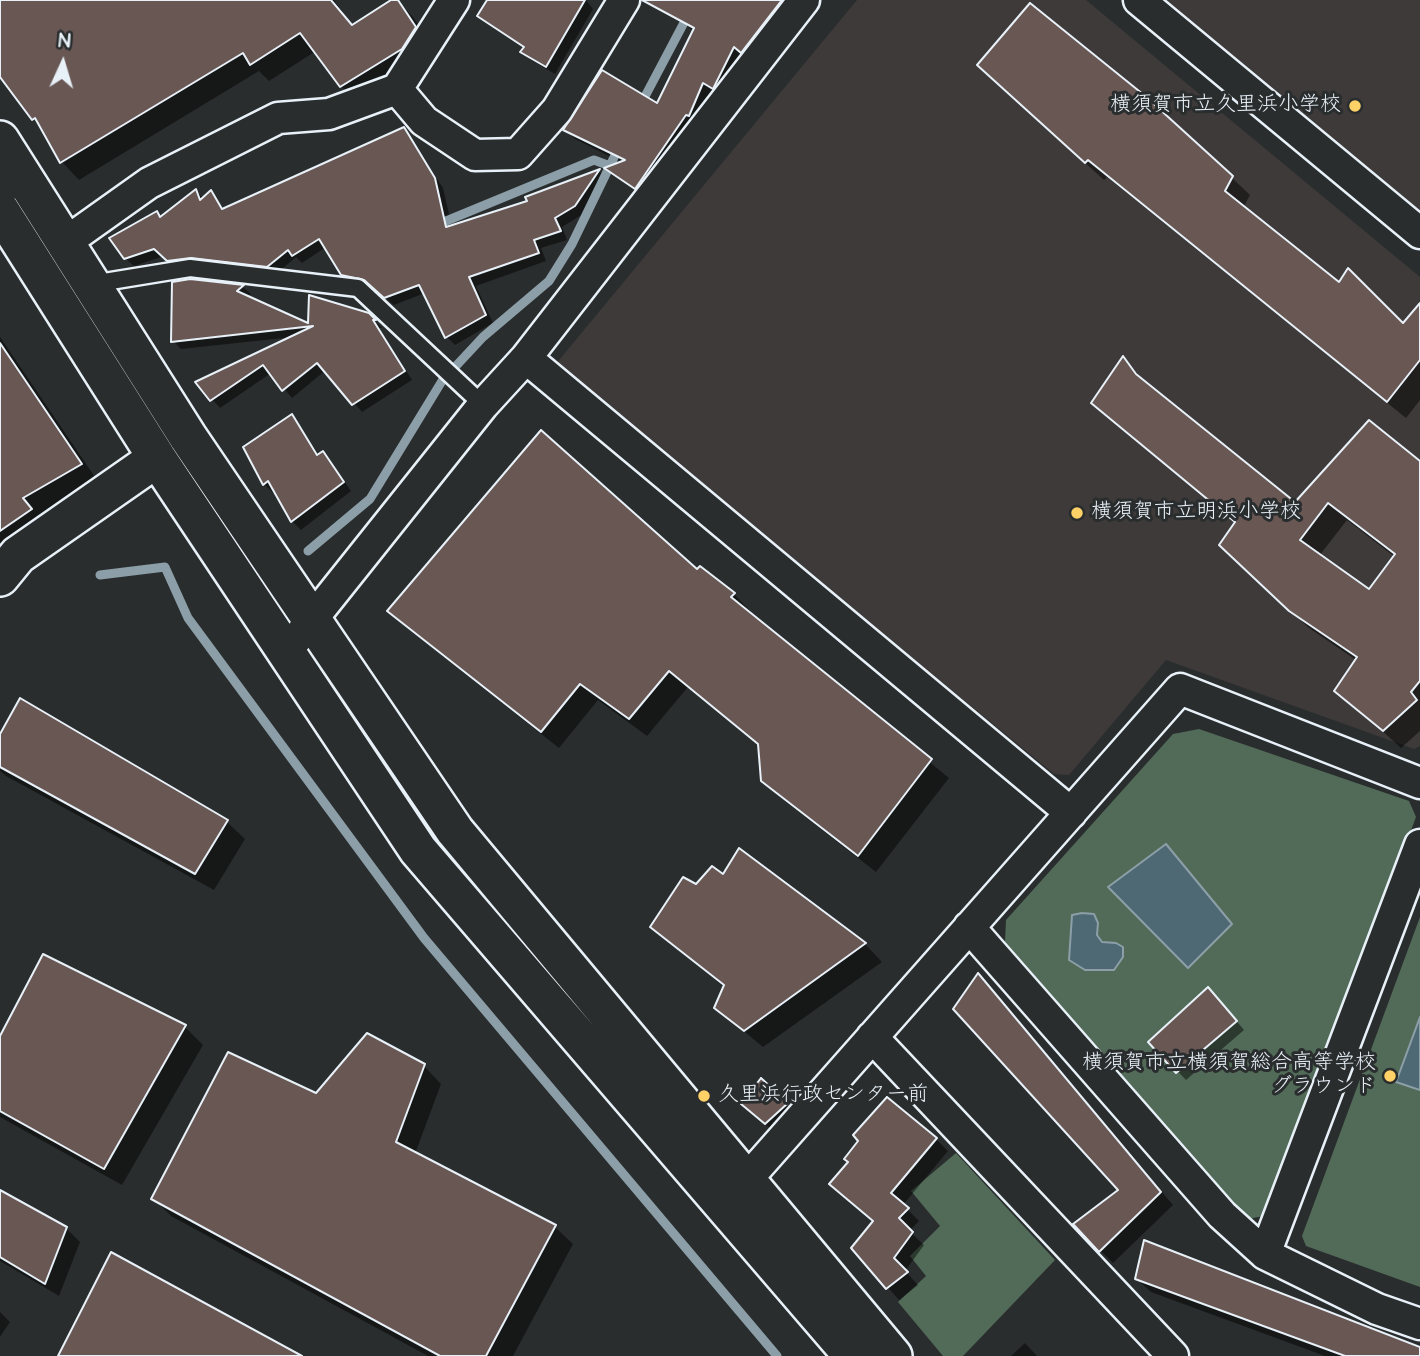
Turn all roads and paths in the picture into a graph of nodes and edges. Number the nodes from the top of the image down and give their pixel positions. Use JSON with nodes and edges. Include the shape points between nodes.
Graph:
{"nodes":[{"id":1,"x":454,"y":0,"type":"edge"},
{"id":2,"x":624,"y":0,"type":"edge"},
{"id":3,"x":804,"y":0,"type":"edge"},
{"id":4,"x":1139,"y":0,"type":"edge"},
{"id":5,"x":397,"y":89,"type":"junction"},
{"id":6,"x":0,"y":140,"type":"edge"},
{"id":7,"x":12,"y":183,"type":"edge"},
{"id":8,"x":0,"y":210,"type":"edge"},
{"id":9,"x":1420,"y":233,"type":"edge"},
{"id":10,"x":66,"y":242,"type":"junction"},
{"id":11,"x":92,"y":284,"type":"junction"},
{"id":12,"x":526,"y":358,"type":"junction"},
{"id":13,"x":483,"y":405,"type":"junction"},
{"id":14,"x":188,"y":437,"type":"junction"},
{"id":15,"x":157,"y":458,"type":"junction"},
{"id":16,"x":0,"y":577,"type":"edge"},
{"id":17,"x":311,"y":621,"type":"junction"},
{"id":18,"x":286,"y":652,"type":"junction"},
{"id":19,"x":1420,"y":783,"type":"edge"},
{"id":20,"x":1071,"y":813,"type":"junction"},
{"id":21,"x":1420,"y":845,"type":"edge"},
{"id":22,"x":969,"y":928,"type":"junction"},
{"id":23,"x":872,"y":1037,"type":"junction"},
{"id":24,"x":735,"y":1192,"type":"junction"},
{"id":25,"x":1265,"y":1254,"type":"junction"},
{"id":26,"x":1420,"y":1324,"type":"edge"},
{"id":27,"x":853,"y":1356,"type":"edge"},
{"id":28,"x":894,"y":1356,"type":"edge"},
{"id":29,"x":1173,"y":1356,"type":"edge"}],
"edges":[{"from":1,"to":5,"type":"street"},
{"from":2,"to":5,"type":"street","via":[[557,110],[518,154],[475,155],[424,121]]},
{"from":3,"to":12,"type":"street"},
{"from":4,"to":9,"type":"street"},
{"from":5,"to":10,"type":"street","via":[[329,114],[278,118],[149,183]]},
{"from":6,"to":7,"type":"street"},
{"from":7,"to":10,"type":"street"},
{"from":8,"to":15,"type":"street"},
{"from":10,"to":11,"type":"street"},
{"from":11,"to":13,"type":"lane","via":[[190,268],[358,288]]},
{"from":11,"to":14,"type":"street"},
{"from":12,"to":13,"type":"street"},
{"from":12,"to":20,"type":"street"},
{"from":13,"to":17,"type":"street"},
{"from":14,"to":15,"type":"street"},
{"from":14,"to":17,"type":"street"},
{"from":15,"to":16,"type":"street","via":[[18,555]]},
{"from":15,"to":18,"type":"street"},
{"from":17,"to":18,"type":"street"},
{"from":17,"to":24,"type":"street","via":[[455,831]]},
{"from":18,"to":24,"type":"street","via":[[418,850]]},
{"from":19,"to":20,"type":"street","via":[[1180,689]]},
{"from":20,"to":22,"type":"street"},
{"from":21,"to":25,"type":"street"},
{"from":22,"to":23,"type":"street"},
{"from":22,"to":25,"type":"street","via":[[1222,1215]]},
{"from":23,"to":24,"type":"street"},
{"from":23,"to":29,"type":"street"},
{"from":24,"to":27,"type":"street"},
{"from":24,"to":28,"type":"street"},
{"from":25,"to":26,"type":"street","via":[[1377,1309]]}]}
